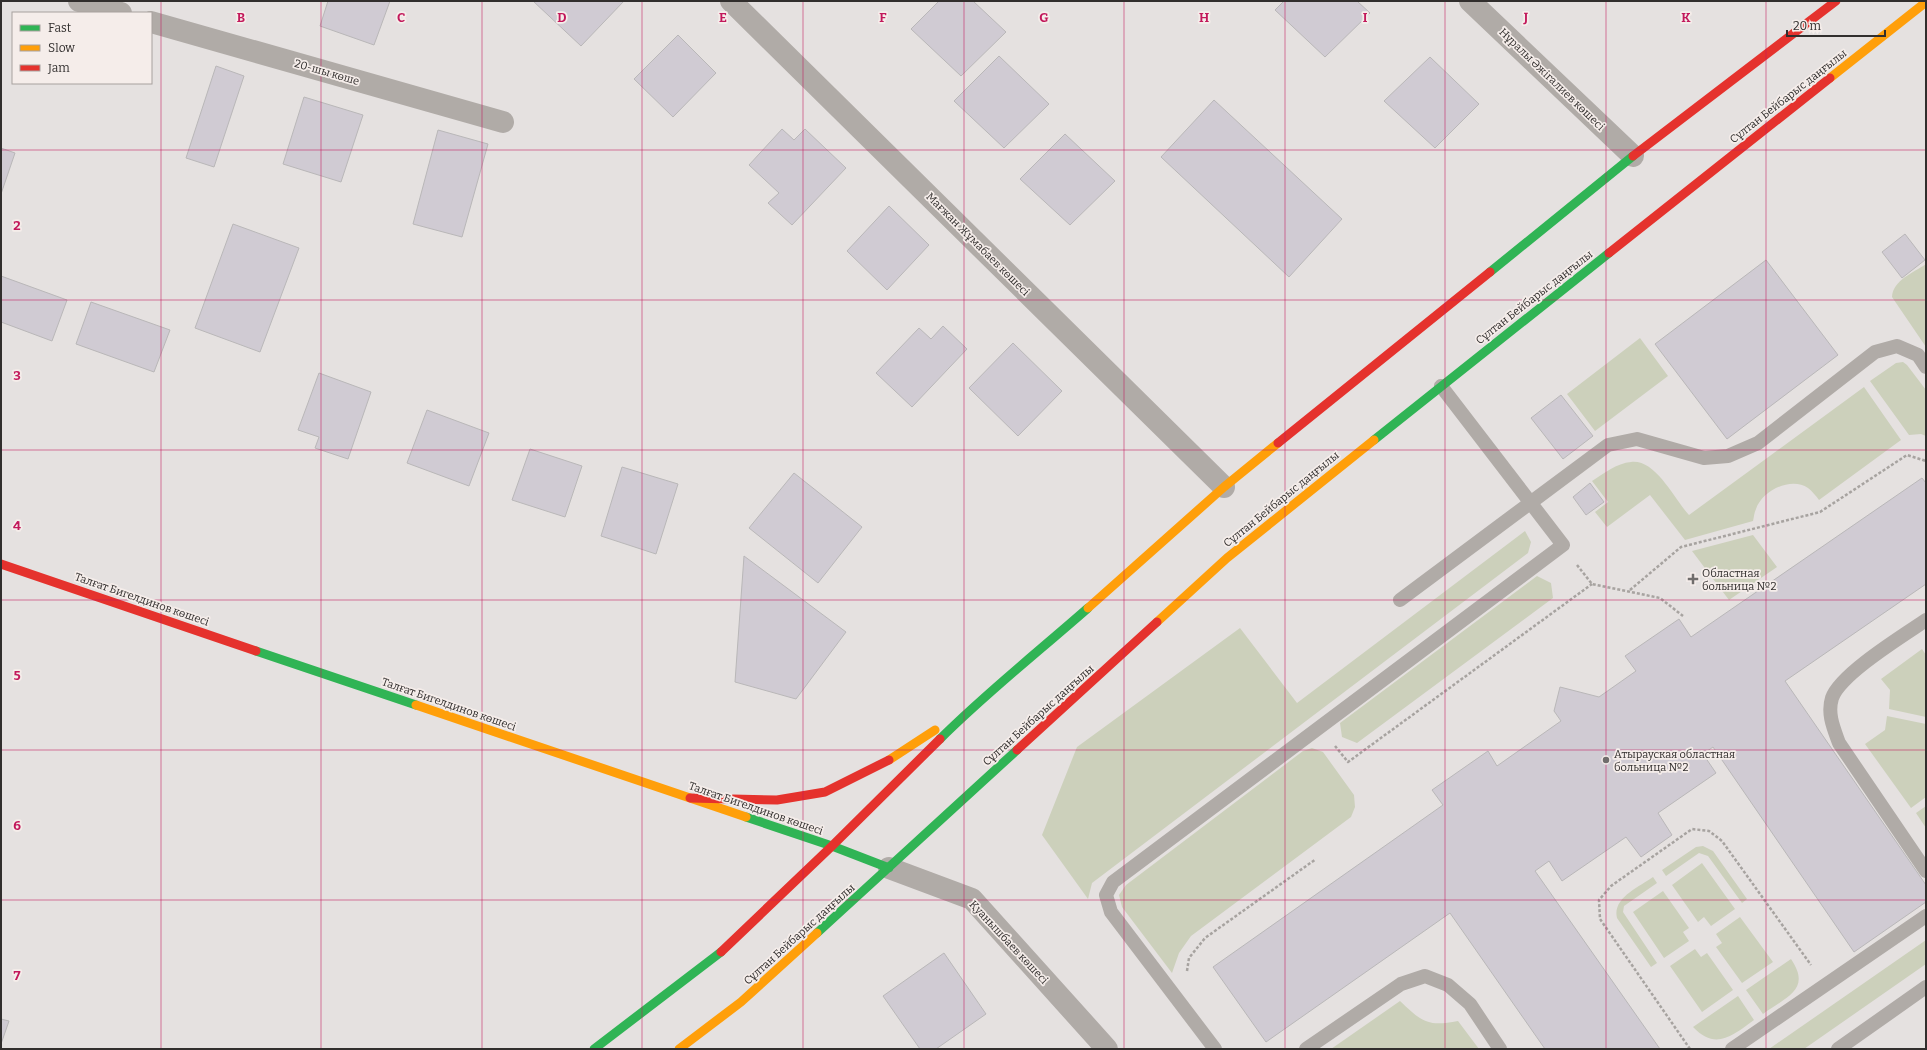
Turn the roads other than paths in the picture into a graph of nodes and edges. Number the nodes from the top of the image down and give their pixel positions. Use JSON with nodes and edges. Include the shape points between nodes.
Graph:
{"nodes":[{"id":1,"x":79,"y":1,"type":"edge"},
{"id":2,"x":731,"y":1,"type":"edge"},
{"id":3,"x":1470,"y":1,"type":"edge"},
{"id":4,"x":1836,"y":1,"type":"edge"},
{"id":5,"x":1926,"y":2,"type":"edge"},
{"id":6,"x":118,"y":12,"type":"edge"},
{"id":7,"x":152,"y":22,"type":"edge"},
{"id":8,"x":503,"y":122,"type":"dead end"},
{"id":9,"x":1633,"y":156,"type":"junction"},
{"id":10,"x":1926,"y":367,"type":"edge"},
{"id":11,"x":1441,"y":386,"type":"junction"},
{"id":12,"x":1224,"y":487,"type":"junction"},
{"id":13,"x":1531,"y":502,"type":"junction"},
{"id":14,"x":1,"y":564,"type":"edge"},
{"id":15,"x":1400,"y":600,"type":"dead end"},
{"id":16,"x":1926,"y":620,"type":"edge"},
{"id":17,"x":974,"y":704,"type":"junction"},
{"id":18,"x":690,"y":798,"type":"junction"},
{"id":19,"x":832,"y":846,"type":"junction"},
{"id":20,"x":889,"y":868,"type":"junction"},
{"id":21,"x":1926,"y":871,"type":"edge"},
{"id":22,"x":1926,"y":916,"type":"edge"},
{"id":23,"x":1926,"y":987,"type":"edge"},
{"id":24,"x":1216,"y":1048,"type":"edge"},
{"id":25,"x":594,"y":1049,"type":"edge"},
{"id":26,"x":679,"y":1049,"type":"edge"},
{"id":27,"x":1107,"y":1049,"type":"edge"},
{"id":28,"x":1306,"y":1049,"type":"edge"},
{"id":29,"x":1500,"y":1049,"type":"edge"},
{"id":30,"x":1732,"y":1049,"type":"edge"},
{"id":31,"x":1838,"y":1049,"type":"edge"}],
"edges":[{"from":1,"to":6,"type":"street"},
{"from":2,"to":12,"type":"street","name":"Мағжан Жұмабаев көшесі"},
{"from":3,"to":9,"type":"street","name":"Нұралы Әжiгалиев көшесi"},
{"from":4,"to":9,"type":"main road"},
{"from":5,"to":11,"type":"main road","name":"Сұлтан Бейбарыс даңғылы"},
{"from":7,"to":8,"type":"street","name":"20-шы көше"},
{"from":9,"to":12,"type":"main road"},
{"from":10,"to":13,"type":"lane","via":[[1918,355],[1897,346],[1876,352],[1758,443],[1728,456],[1704,458],[1637,440],[1608,445]]},
{"from":11,"to":13,"type":"lane"},
{"from":11,"to":20,"type":"main road","name":"Сұлтан Бейбарыс даңғылы","via":[[1227,558]]},
{"from":12,"to":17,"type":"main road","via":[[1036,654]]},
{"from":13,"to":15,"type":"lane"},
{"from":13,"to":24,"type":"lane","via":[[1562,545],[1113,882],[1106,895],[1111,912]]},
{"from":14,"to":18,"type":"main road","name":"Талғат Бигелдинов көшесі"},
{"from":16,"to":21,"type":"lane","via":[[1850,674],[1832,698],[1831,721],[1839,743]]},
{"from":17,"to":18,"type":"main road","via":[[882,765],[826,792],[777,800]]},
{"from":17,"to":19,"type":"main road"},
{"from":18,"to":19,"type":"main road","name":"Талғат Бигелдинов көшесі"},
{"from":19,"to":20,"type":"main road","name":"Талғат Бигелдинов көшесі"},
{"from":19,"to":25,"type":"main road","via":[[719,954]]},
{"from":20,"to":26,"type":"main road","name":"Сұлтан Бейбарыс даңғылы","via":[[741,1002]]},
{"from":20,"to":27,"type":"street","name":"Қуанышбаев көшесі","via":[[972,899]]},
{"from":22,"to":30,"type":"lane"},
{"from":23,"to":31,"type":"lane"},
{"from":28,"to":29,"type":"lane","via":[[1401,984],[1425,976],[1448,985],[1470,1004]]}]}
